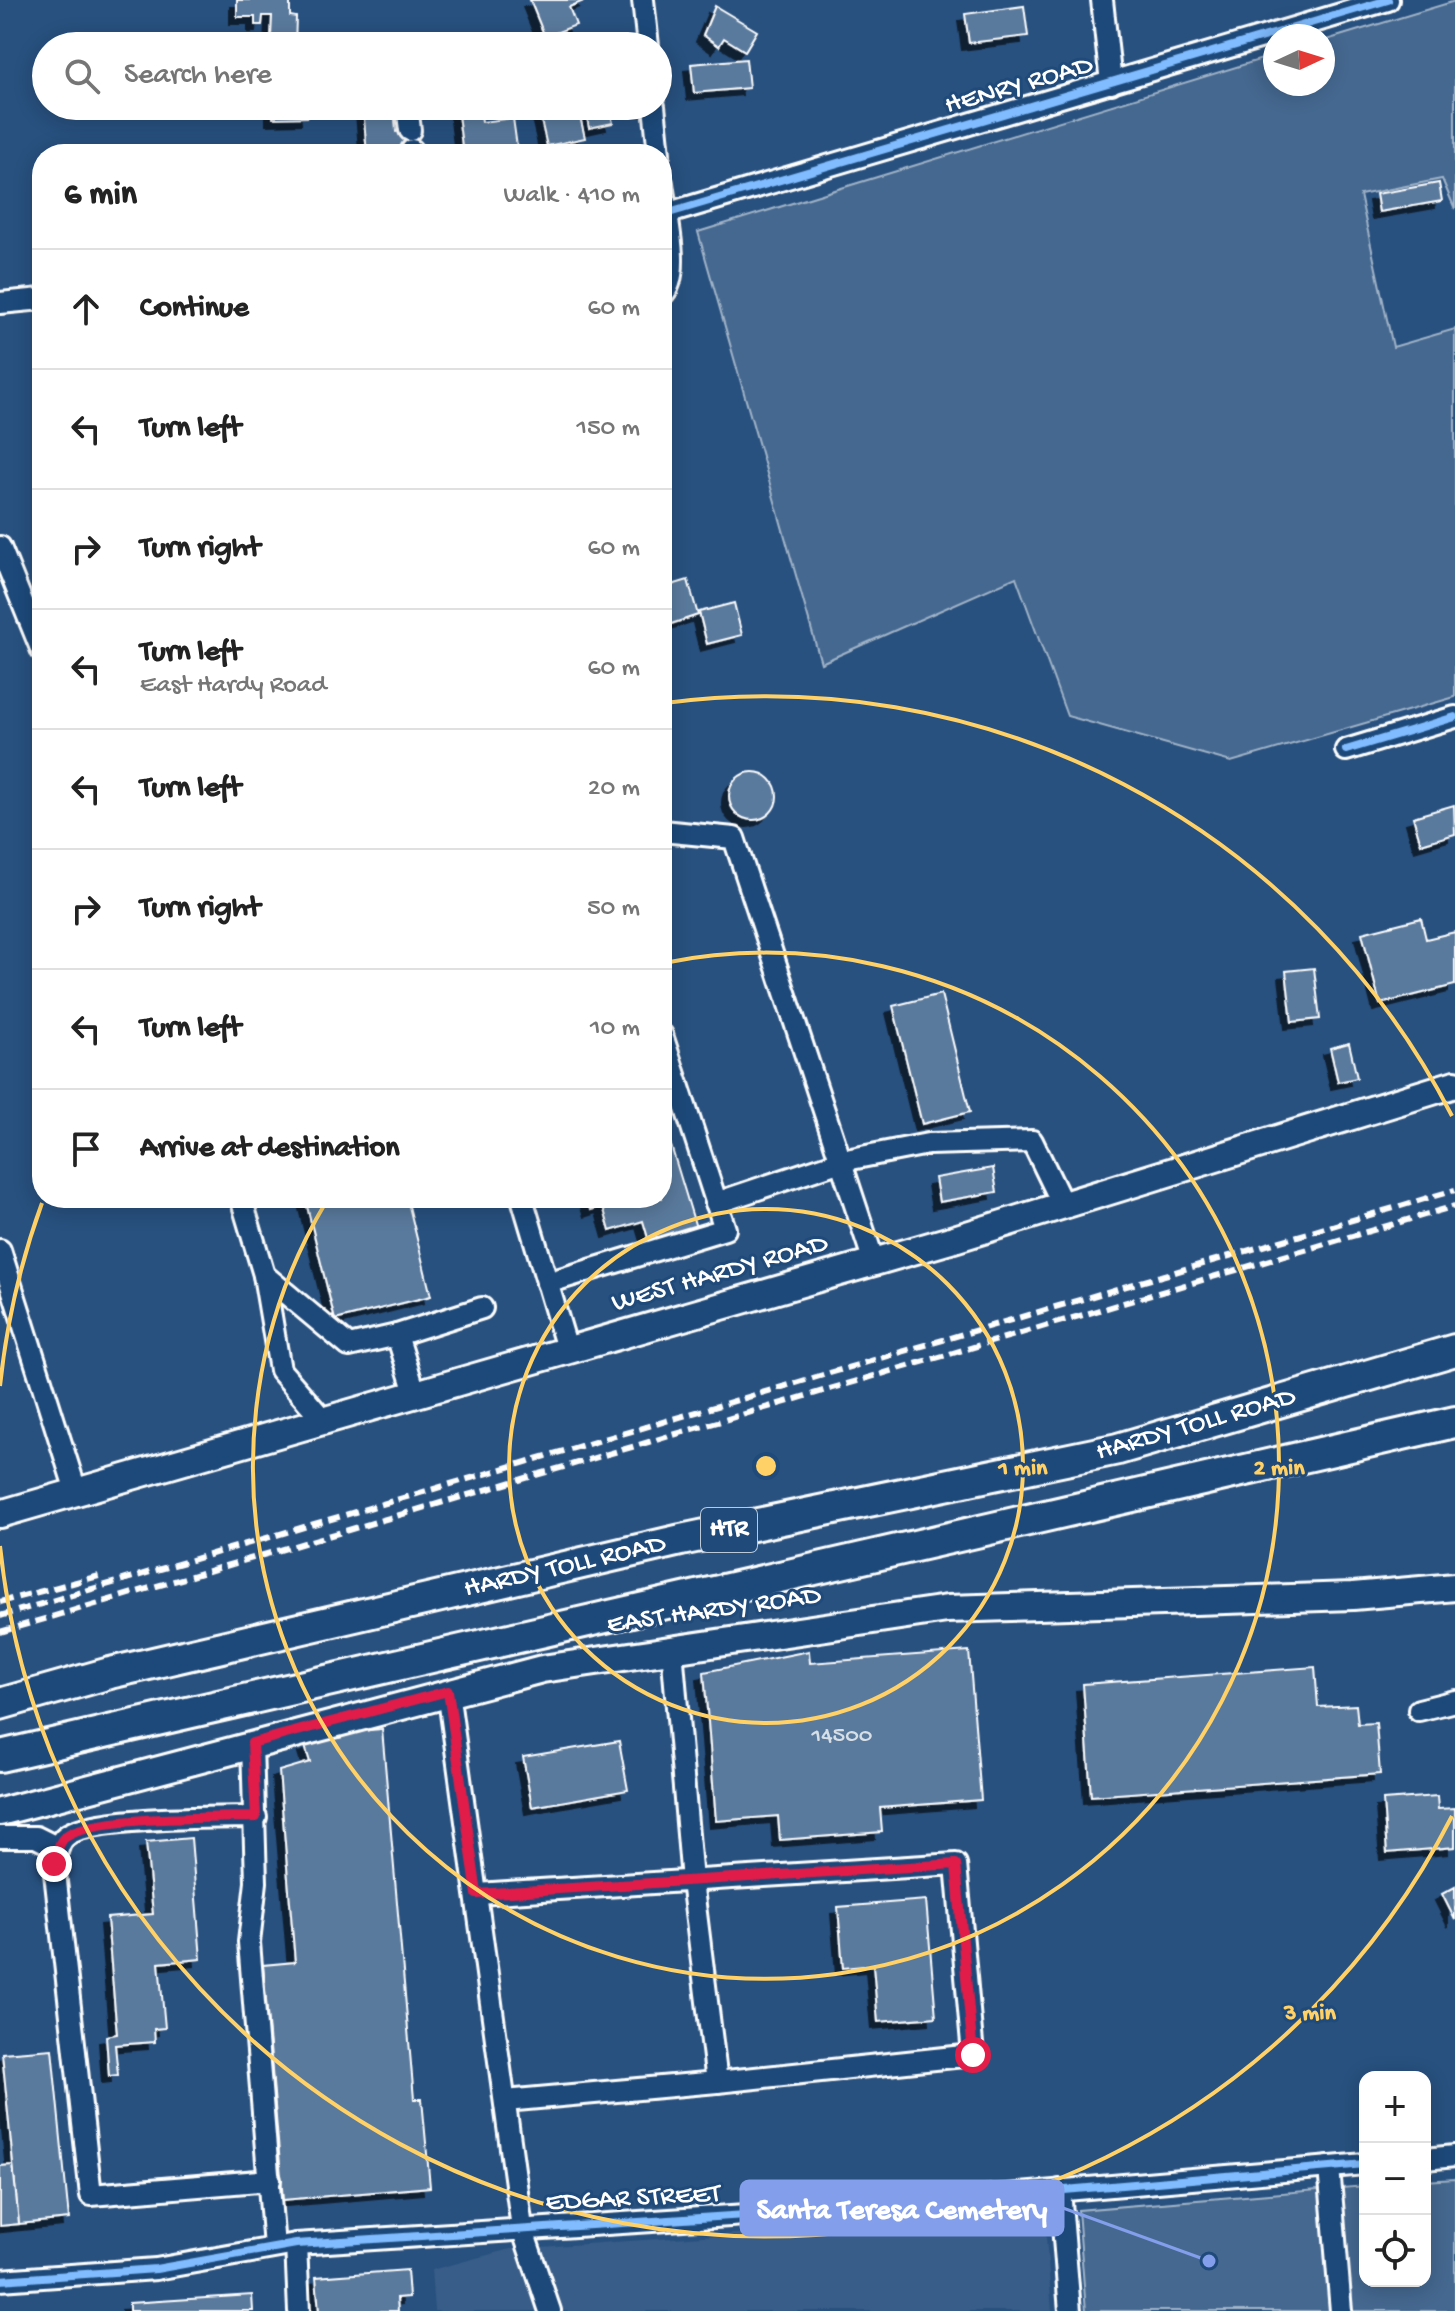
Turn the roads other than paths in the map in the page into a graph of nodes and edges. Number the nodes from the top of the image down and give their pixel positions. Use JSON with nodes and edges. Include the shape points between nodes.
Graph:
{"nodes":[{"id":1,"x":643,"y":0,"type":"edge"},
{"id":2,"x":1102,"y":0,"type":"edge"},
{"id":3,"x":1388,"y":0,"type":"edge"},
{"id":4,"x":646,"y":32,"type":"edge"},
{"id":5,"x":1111,"y":83,"type":"junction"},
{"id":6,"x":408,"y":120,"type":"edge"},
{"id":7,"x":655,"y":120,"type":"edge"},
{"id":8,"x":411,"y":144,"type":"edge"},
{"id":9,"x":658,"y":144,"type":"edge"},
{"id":10,"x":672,"y":212,"type":"edge"},
{"id":11,"x":32,"y":300,"type":"edge"},
{"id":12,"x":0,"y":303,"type":"edge"},
{"id":13,"x":0,"y":547,"type":"edge"},
{"id":14,"x":32,"y":626,"type":"edge"},
{"id":15,"x":1455,"y":717,"type":"edge"},
{"id":16,"x":1346,"y":750,"type":"dead end"},
{"id":17,"x":672,"y":832,"type":"edge"},
{"id":18,"x":672,"y":1066,"type":"edge"},
{"id":19,"x":1455,"y":1084,"type":"edge"},
{"id":20,"x":841,"y":1161,"type":"junction"},
{"id":21,"x":716,"y":1203,"type":"junction"},
{"id":22,"x":1062,"y":1203,"type":"junction"},
{"id":23,"x":244,"y":1208,"type":"edge"},
{"id":24,"x":525,"y":1208,"type":"edge"},
{"id":25,"x":0,"y":1250,"type":"edge"},
{"id":26,"x":874,"y":1262,"type":"junction"},
{"id":27,"x":264,"y":1275,"type":"junction"},
{"id":28,"x":547,"y":1283,"type":"junction"},
{"id":29,"x":482,"y":1308,"type":"dead end"},
{"id":30,"x":397,"y":1335,"type":"junction"},
{"id":31,"x":1455,"y":1350,"type":"edge"},
{"id":32,"x":568,"y":1352,"type":"junction"},
{"id":33,"x":416,"y":1396,"type":"junction"},
{"id":34,"x":1455,"y":1422,"type":"edge"},
{"id":35,"x":326,"y":1423,"type":"junction"},
{"id":36,"x":76,"y":1491,"type":"junction"},
{"id":37,"x":0,"y":1514,"type":"edge"},
{"id":38,"x":1455,"y":1587,"type":"edge"},
{"id":39,"x":672,"y":1649,"type":"junction"},
{"id":40,"x":448,"y":1691,"type":"junction"},
{"id":41,"x":1455,"y":1701,"type":"edge"},
{"id":42,"x":0,"y":1704,"type":"edge"},
{"id":43,"x":1419,"y":1710,"type":"dead end"},
{"id":44,"x":252,"y":1743,"type":"junction"},
{"id":45,"x":0,"y":1756,"type":"edge"},
{"id":46,"x":0,"y":1812,"type":"edge"},
{"id":47,"x":256,"y":1817,"type":"junction"},
{"id":48,"x":0,"y":1837,"type":"edge"},
{"id":49,"x":58,"y":1848,"type":"junction"},
{"id":50,"x":692,"y":1881,"type":"junction"},
{"id":51,"x":477,"y":1894,"type":"junction"},
{"id":52,"x":717,"y":2082,"type":"junction"},
{"id":53,"x":505,"y":2101,"type":"junction"},
{"id":54,"x":1455,"y":2156,"type":"edge"},
{"id":55,"x":1431,"y":2158,"type":"edge"},
{"id":56,"x":1359,"y":2164,"type":"edge"},
{"id":57,"x":1329,"y":2167,"type":"junction"},
{"id":58,"x":270,"y":2180,"type":"junction"},
{"id":59,"x":1060,"y":2190,"type":"junction"},
{"id":60,"x":522,"y":2228,"type":"junction"},
{"id":61,"x":296,"y":2244,"type":"junction"},
{"id":62,"x":274,"y":2247,"type":"junction"},
{"id":63,"x":0,"y":2280,"type":"edge"},
{"id":64,"x":299,"y":2311,"type":"edge"},
{"id":65,"x":550,"y":2311,"type":"edge"},
{"id":66,"x":1070,"y":2311,"type":"edge"},
{"id":67,"x":1341,"y":2311,"type":"edge"}],
"edges":[{"from":1,"to":4,"type":"street"},
{"from":2,"to":5,"type":"street"},
{"from":3,"to":5,"type":"street","name":"HENRY ROAD"},
{"from":5,"to":10,"type":"street","name":"HENRY ROAD"},
{"from":6,"to":8,"type":"street"},
{"from":7,"to":9,"type":"street"},
{"from":11,"to":12,"type":"street"},
{"from":13,"to":14,"type":"street"},
{"from":15,"to":16,"type":"street"},
{"from":17,"to":20,"type":"street","via":[[734,838]]},
{"from":18,"to":21,"type":"street"},
{"from":19,"to":22,"type":"main road","name":"WEST HARDY ROAD"},
{"from":20,"to":21,"type":"street"},
{"from":20,"to":22,"type":"street","via":[[928,1144],[1032,1141]]},
{"from":20,"to":26,"type":"street"},
{"from":21,"to":28,"type":"street","via":[[725,1229]]},
{"from":22,"to":26,"type":"main road","name":"WEST HARDY ROAD"},
{"from":23,"to":27,"type":"street"},
{"from":24,"to":28,"type":"street"},
{"from":25,"to":36,"type":"street"},
{"from":26,"to":32,"type":"main road","name":"WEST HARDY ROAD"},
{"from":27,"to":30,"type":"street","via":[[349,1346]]},
{"from":27,"to":35,"type":"street","via":[[280,1370]]},
{"from":28,"to":32,"type":"street"},
{"from":29,"to":30,"type":"street"},
{"from":30,"to":33,"type":"street"},
{"from":31,"to":42,"type":"highway","name":"HARDY TOLL ROAD","number":"HTR","via":[[1118,1449],[681,1540],[110,1673]]},
{"from":32,"to":33,"type":"main road","name":"WEST HARDY ROAD"},
{"from":33,"to":35,"type":"main road","name":"WEST HARDY ROAD"},
{"from":34,"to":45,"type":"highway","name":"HARDY TOLL ROAD","number":"HTR"},
{"from":35,"to":36,"type":"main road","name":"WEST HARDY ROAD"},
{"from":36,"to":37,"type":"main road","name":"WEST HARDY ROAD"},
{"from":38,"to":39,"type":"main road","name":"EAST HARDY ROAD","via":[[1353,1596],[947,1609]]},
{"from":39,"to":40,"type":"main road","name":"EAST HARDY ROAD","via":[[542,1669]]},
{"from":39,"to":50,"type":"street"},
{"from":40,"to":44,"type":"main road","name":"EAST HARDY ROAD"},
{"from":40,"to":51,"type":"street"},
{"from":41,"to":43,"type":"street"},
{"from":44,"to":46,"type":"main road","name":"EAST HARDY ROAD"},
{"from":44,"to":47,"type":"street"},
{"from":47,"to":49,"type":"street","via":[[130,1822],[81,1830],[66,1836]]},
{"from":47,"to":58,"type":"street","via":[[249,1942]]},
{"from":48,"to":49,"type":"street","via":[[36,1837]]},
{"from":49,"to":58,"type":"street","via":[[54,1864],[91,2195]]},
{"from":50,"to":51,"type":"street"},
{"from":50,"to":52,"type":"street"},
{"from":50,"to":52,"type":"street","via":[[956,1864],[973,2055]]},
{"from":51,"to":53,"type":"street"},
{"from":52,"to":53,"type":"street"},
{"from":53,"to":60,"type":"street"},
{"from":54,"to":55,"type":"street"},
{"from":56,"to":57,"type":"street","name":"EDGAR STREET"},
{"from":57,"to":59,"type":"street","name":"EDGAR STREET"},
{"from":57,"to":67,"type":"street"},
{"from":58,"to":62,"type":"street"},
{"from":59,"to":60,"type":"street","name":"EDGAR STREET"},
{"from":59,"to":66,"type":"street"},
{"from":60,"to":61,"type":"street","name":"EDGAR STREET"},
{"from":60,"to":65,"type":"street"},
{"from":61,"to":62,"type":"street","name":"EDGAR STREET"},
{"from":61,"to":64,"type":"street"},
{"from":62,"to":63,"type":"street","name":"EDGAR STREET","via":[[156,2269]]}]}
